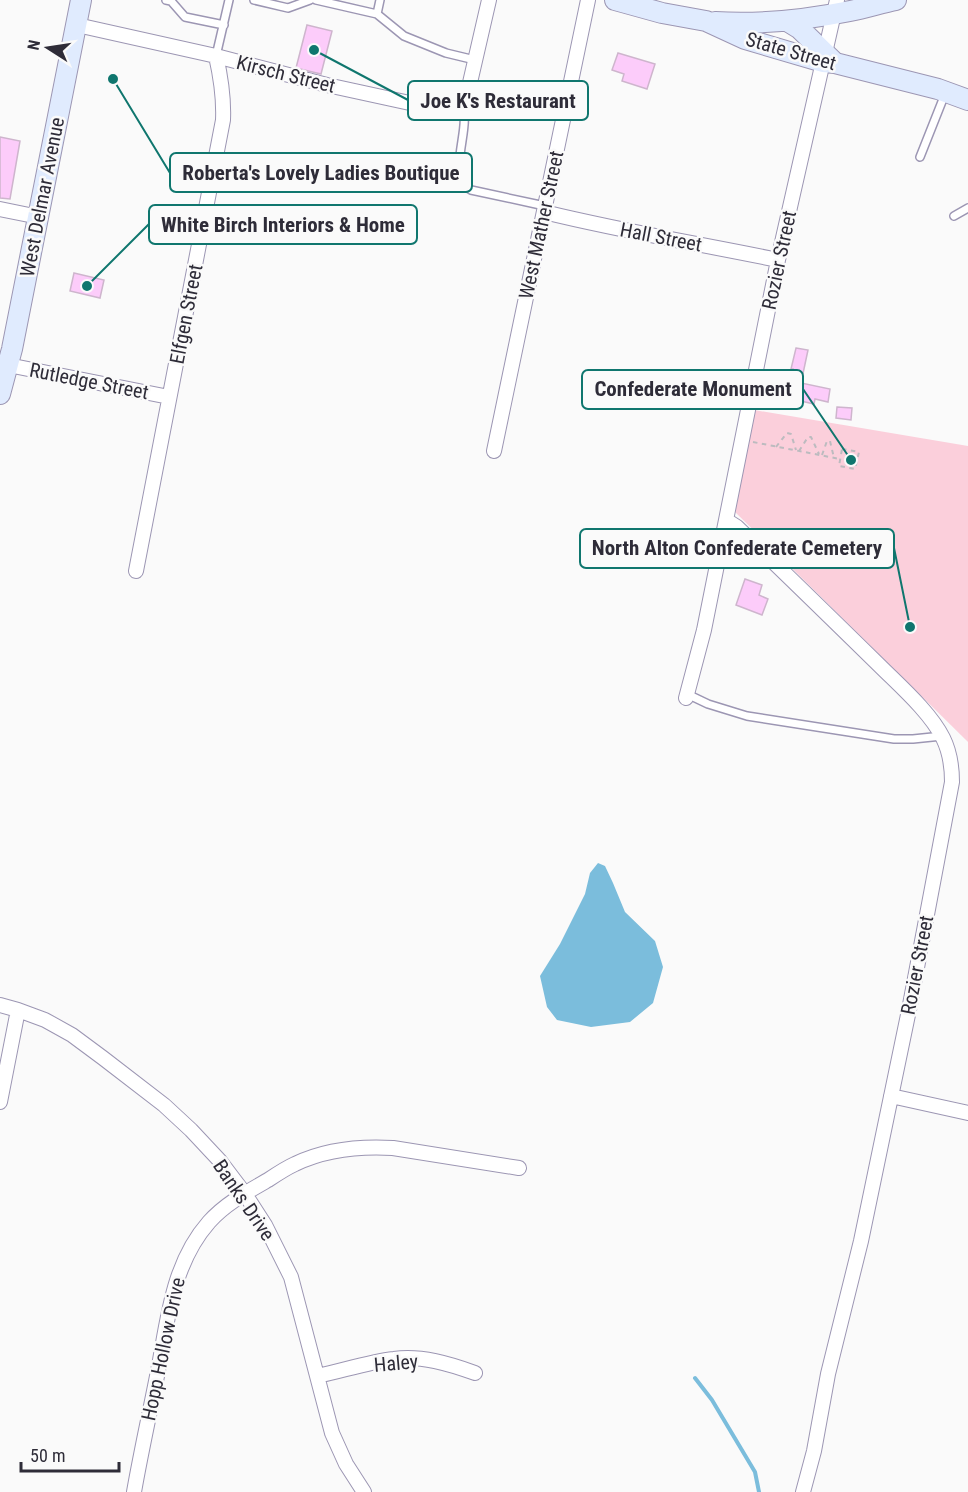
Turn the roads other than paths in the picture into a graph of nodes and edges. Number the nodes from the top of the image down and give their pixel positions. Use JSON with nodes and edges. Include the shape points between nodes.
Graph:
{"nodes":[{"id":1,"x":81,"y":0,"type":"edge"},
{"id":2,"x":166,"y":0,"type":"edge"},
{"id":3,"x":229,"y":0,"type":"edge"},
{"id":4,"x":254,"y":0,"type":"edge"},
{"id":5,"x":310,"y":0,"type":"edge"},
{"id":6,"x":316,"y":0,"type":"edge"},
{"id":7,"x":380,"y":0,"type":"edge"},
{"id":8,"x":489,"y":0,"type":"edge"},
{"id":9,"x":588,"y":0,"type":"edge"},
{"id":10,"x":615,"y":0,"type":"edge"},
{"id":11,"x":896,"y":0,"type":"edge"},
{"id":12,"x":836,"y":7,"type":"edge"},
{"id":13,"x":377,"y":14,"type":"junction"},
{"id":14,"x":706,"y":21,"type":"junction"},
{"id":15,"x":787,"y":21,"type":"junction"},
{"id":16,"x":77,"y":25,"type":"junction"},
{"id":17,"x":224,"y":25,"type":"junction"},
{"id":18,"x":216,"y":56,"type":"junction"},
{"id":19,"x":828,"y":59,"type":"junction"},
{"id":20,"x":475,"y":60,"type":"junction"},
{"id":21,"x":946,"y":92,"type":"junction"},
{"id":22,"x":968,"y":100,"type":"edge"},
{"id":23,"x":460,"y":103,"type":"junction"},
{"id":24,"x":920,"y":158,"type":"dead end"},
{"id":25,"x":968,"y":208,"type":"edge"},
{"id":26,"x":0,"y":209,"type":"edge"},
{"id":27,"x":544,"y":209,"type":"junction"},
{"id":28,"x":954,"y":216,"type":"dead end"},
{"id":29,"x":39,"y":217,"type":"junction"},
{"id":30,"x":778,"y":260,"type":"junction"},
{"id":31,"x":6,"y":353,"type":"edge"},
{"id":32,"x":0,"y":394,"type":"edge"},
{"id":33,"x":169,"y":397,"type":"junction"},
{"id":34,"x":494,"y":451,"type":"dead end"},
{"id":35,"x":726,"y":520,"type":"junction"},
{"id":36,"x":136,"y":572,"type":"dead end"},
{"id":37,"x":686,"y":696,"type":"joint"},
{"id":38,"x":942,"y":736,"type":"junction"},
{"id":39,"x":0,"y":1005,"type":"edge"},
{"id":40,"x":18,"y":1010,"type":"junction"},
{"id":41,"x":891,"y":1096,"type":"junction"},
{"id":42,"x":0,"y":1102,"type":"edge"},
{"id":43,"x":968,"y":1113,"type":"edge"},
{"id":44,"x":519,"y":1168,"type":"dead end"},
{"id":45,"x":244,"y":1194,"type":"junction"},
{"id":46,"x":476,"y":1373,"type":"dead end"},
{"id":47,"x":317,"y":1376,"type":"junction"},
{"id":48,"x":134,"y":1492,"type":"edge"},
{"id":49,"x":364,"y":1492,"type":"edge"},
{"id":50,"x":803,"y":1492,"type":"edge"}],
"edges":[{"from":1,"to":16,"type":"street","name":"West Delmar Avenue"},
{"from":2,"to":17,"type":"lane","via":[[185,17]]},
{"from":3,"to":17,"type":"lane"},
{"from":4,"to":5,"type":"lane","via":[[288,8]]},
{"from":6,"to":13,"type":"lane"},
{"from":7,"to":13,"type":"lane"},
{"from":8,"to":20,"type":"street"},
{"from":9,"to":27,"type":"street","name":"West Mather Street"},
{"from":10,"to":14,"type":"street","name":"State Street"},
{"from":11,"to":12,"type":"street"},
{"from":12,"to":15,"type":"street"},
{"from":12,"to":19,"type":"street","name":"Rozier Street"},
{"from":13,"to":20,"type":"lane","via":[[404,36]]},
{"from":14,"to":15,"type":"street"},
{"from":14,"to":19,"type":"street","name":"State Street","via":[[745,39]]},
{"from":15,"to":19,"type":"street","via":[[800,28]]},
{"from":16,"to":18,"type":"street","name":"Kirsch Street"},
{"from":16,"to":29,"type":"street","name":"West Delmar Avenue"},
{"from":17,"to":18,"type":"lane"},
{"from":18,"to":23,"type":"street","name":"Kirsch Street","via":[[419,105],[450,108]]},
{"from":18,"to":33,"type":"street","name":"Elfgen Street","via":[[223,120]]},
{"from":19,"to":21,"type":"street","name":"State Street"},
{"from":19,"to":30,"type":"street","name":"Rozier Street"},
{"from":20,"to":23,"type":"street","via":[[469,87]]},
{"from":21,"to":22,"type":"street","name":"State Street"},
{"from":21,"to":24,"type":"lane"},
{"from":23,"to":27,"type":"lane","via":[[465,116],[459,160],[463,185]]},
{"from":25,"to":28,"type":"lane"},
{"from":26,"to":29,"type":"street"},
{"from":27,"to":30,"type":"street","name":"Hall Street","via":[[599,225]]},
{"from":27,"to":34,"type":"street","name":"West Mather Street"},
{"from":29,"to":31,"type":"street","name":"West Delmar Avenue"},
{"from":30,"to":35,"type":"street","name":"Rozier Street"},
{"from":31,"to":32,"type":"street","name":"West Delmar Avenue"},
{"from":31,"to":33,"type":"street","name":"Rutledge Street"},
{"from":33,"to":36,"type":"street","name":"Elfgen Street"},
{"from":35,"to":37,"type":"street","name":"Rozier Street"},
{"from":35,"to":38,"type":"street","name":"Rozier Street","via":[[910,696]]},
{"from":37,"to":38,"type":"lane","via":[[726,711],[768,720],[894,739]]},
{"from":38,"to":41,"type":"street","name":"Rozier Street","via":[[950,753],[952,782]]},
{"from":39,"to":40,"type":"street","name":"Banks Drive"},
{"from":40,"to":42,"type":"street"},
{"from":40,"to":45,"type":"street","name":"Banks Drive","via":[[72,1035],[164,1105],[213,1153]]},
{"from":41,"to":43,"type":"street"},
{"from":41,"to":50,"type":"street","name":"Rozier Street"},
{"from":44,"to":45,"type":"street","name":"Hopp Hollow Drive","via":[[393,1148],[352,1148],[293,1164]]},
{"from":45,"to":47,"type":"street","name":"Banks Drive","via":[[291,1276]]},
{"from":45,"to":48,"type":"street","name":"Hopp Hollow Drive","via":[[209,1222],[186,1256],[177,1278]]},
{"from":46,"to":47,"type":"street","name":"Haley","via":[[436,1361],[395,1359]]},
{"from":47,"to":49,"type":"street","name":"Banks Drive","via":[[338,1449]]}]}
